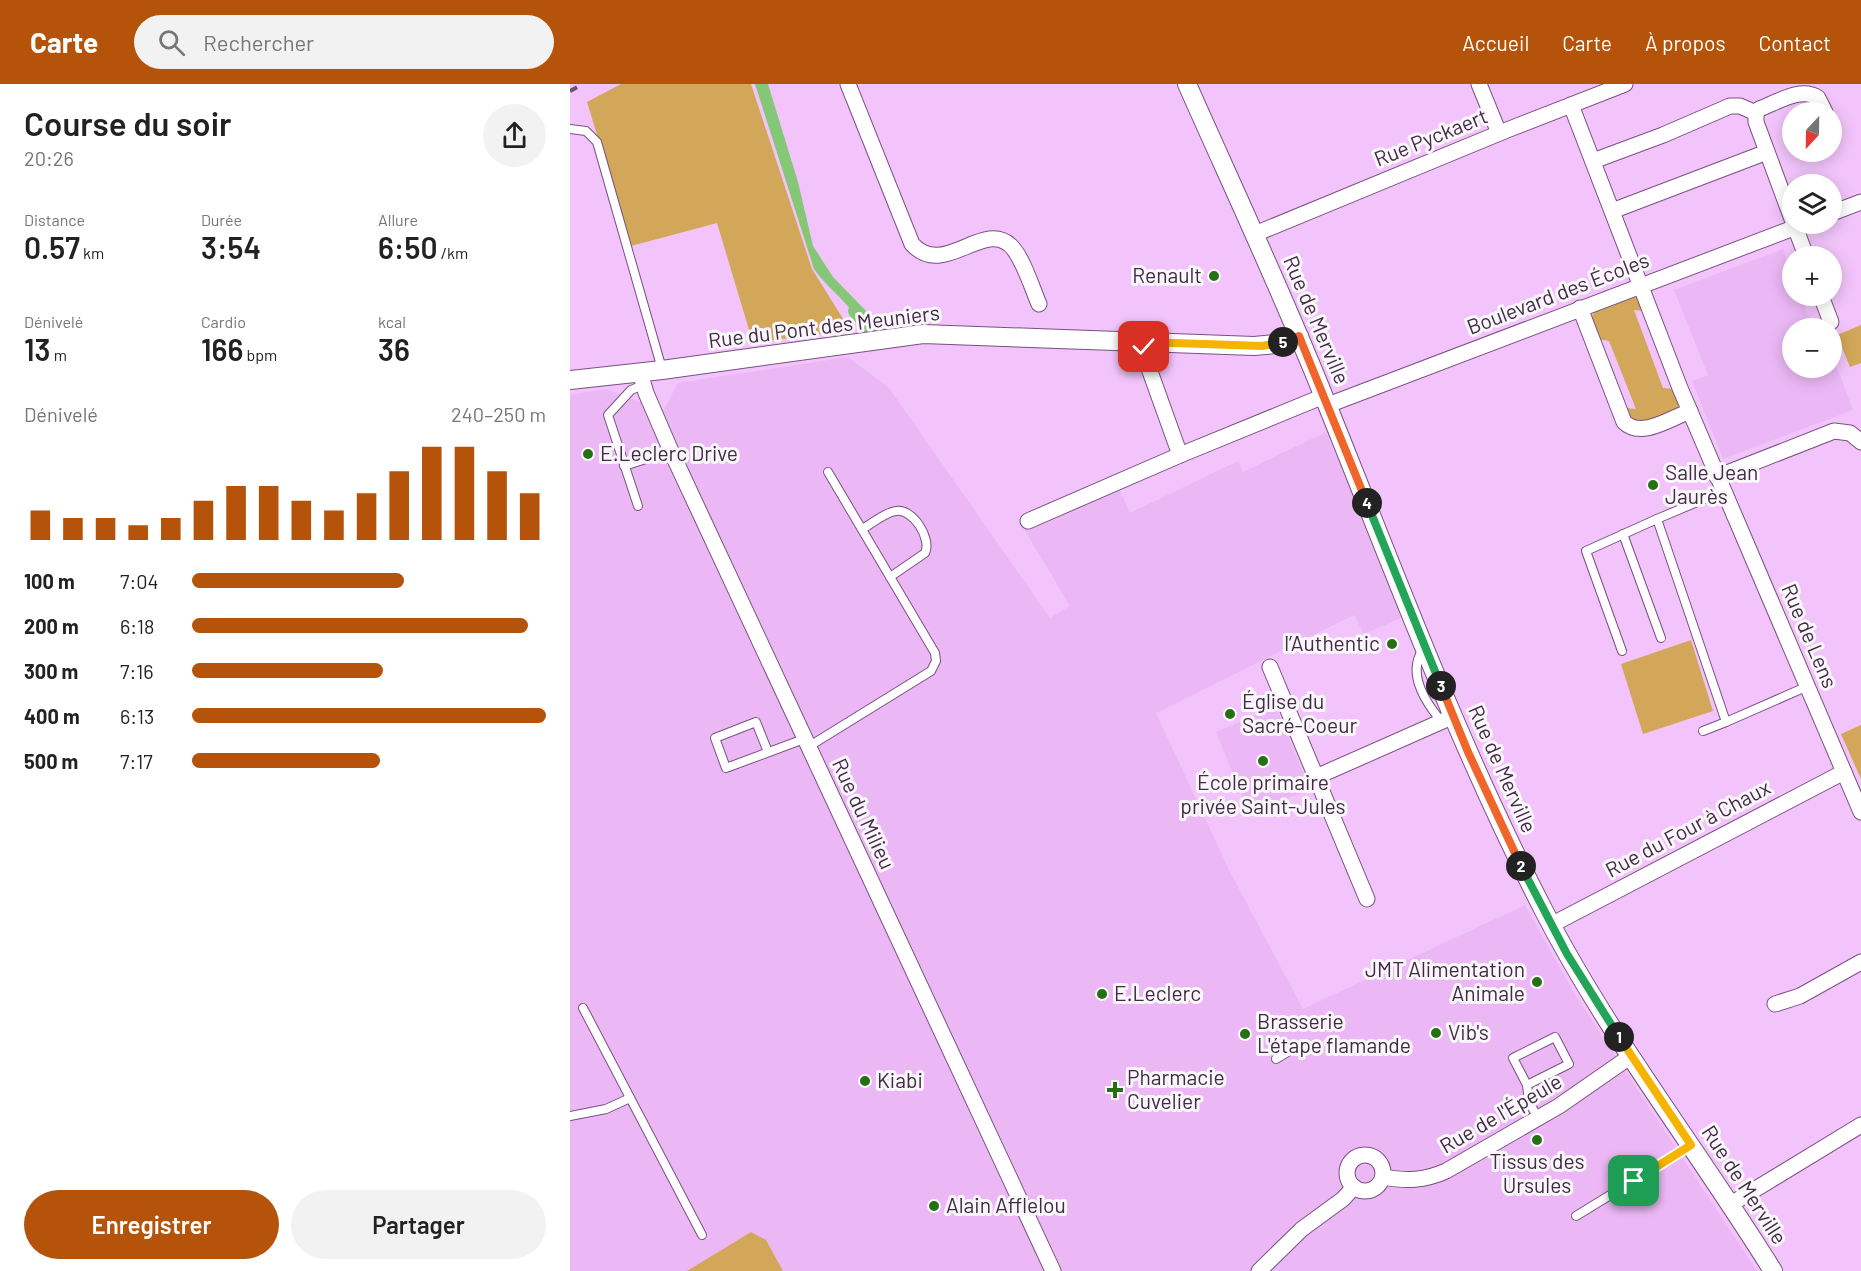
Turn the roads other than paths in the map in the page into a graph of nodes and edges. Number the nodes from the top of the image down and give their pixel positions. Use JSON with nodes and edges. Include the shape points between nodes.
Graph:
{"nodes":[{"id":1,"x":848,"y":84,"type":"edge"},
{"id":2,"x":1187,"y":84,"type":"edge"},
{"id":3,"x":1479,"y":84,"type":"edge"},
{"id":4,"x":1625,"y":84,"type":"edge"},
{"id":5,"x":1820,"y":102,"type":"edge"},
{"id":6,"x":1571,"y":105,"type":"junction"},
{"id":7,"x":1756,"y":113,"type":"junction"},
{"id":8,"x":570,"y":129,"type":"edge"},
{"id":9,"x":1499,"y":133,"type":"junction"},
{"id":10,"x":1767,"y":152,"type":"junction"},
{"id":11,"x":1593,"y":161,"type":"junction"},
{"id":12,"x":1782,"y":189,"type":"edge"},
{"id":13,"x":1861,"y":202,"type":"edge"},
{"id":14,"x":1842,"y":209,"type":"edge"},
{"id":15,"x":1612,"y":211,"type":"junction"},
{"id":16,"x":1782,"y":229,"type":"edge"},
{"id":17,"x":1255,"y":234,"type":"junction"},
{"id":18,"x":1640,"y":285,"type":"junction"},
{"id":19,"x":1039,"y":304,"type":"dead end"},
{"id":20,"x":1580,"y":308,"type":"junction"},
{"id":21,"x":1299,"y":336,"type":"junction"},
{"id":22,"x":1144,"y":342,"type":"junction"},
{"id":23,"x":662,"y":370,"type":"junction"},
{"id":24,"x":641,"y":379,"type":"junction"},
{"id":25,"x":570,"y":380,"type":"edge"},
{"id":26,"x":1326,"y":400,"type":"junction"},
{"id":27,"x":1690,"y":411,"type":"junction"},
{"id":28,"x":1861,"y":441,"type":"edge"},
{"id":29,"x":671,"y":451,"type":"junction"},
{"id":30,"x":1180,"y":455,"type":"junction"},
{"id":31,"x":624,"y":466,"type":"junction"},
{"id":32,"x":828,"y":472,"type":"dead end"},
{"id":33,"x":1720,"y":484,"type":"junction"},
{"id":34,"x":638,"y":506,"type":"dead end"},
{"id":35,"x":1657,"y":519,"type":"junction"},
{"id":36,"x":1028,"y":521,"type":"dead end"},
{"id":37,"x":862,"y":529,"type":"junction"},
{"id":38,"x":1623,"y":534,"type":"junction"},
{"id":39,"x":890,"y":577,"type":"junction"},
{"id":40,"x":1661,"y":638,"type":"dead end"},
{"id":41,"x":1623,"y":651,"type":"dead end"},
{"id":42,"x":1270,"y":667,"type":"dead end"},
{"id":43,"x":1808,"y":686,"type":"junction"},
{"id":44,"x":1448,"y":719,"type":"junction"},
{"id":45,"x":1726,"y":722,"type":"junction"},
{"id":46,"x":1703,"y":731,"type":"dead end"},
{"id":47,"x":806,"y":743,"type":"junction"},
{"id":48,"x":768,"y":752,"type":"junction"},
{"id":49,"x":1844,"y":772,"type":"junction"},
{"id":50,"x":1316,"y":777,"type":"junction"},
{"id":51,"x":1861,"y":812,"type":"edge"},
{"id":52,"x":1367,"y":899,"type":"dead end"},
{"id":53,"x":1551,"y":925,"type":"junction"},
{"id":54,"x":1861,"y":962,"type":"edge"},
{"id":55,"x":1775,"y":1004,"type":"dead end"},
{"id":56,"x":583,"y":1008,"type":"dead end"},
{"id":57,"x":1296,"y":1047,"type":"dead end"},
{"id":58,"x":1631,"y":1056,"type":"junction"},
{"id":59,"x":1276,"y":1059,"type":"dead end"},
{"id":60,"x":1527,"y":1086,"type":"junction"},
{"id":61,"x":630,"y":1098,"type":"junction"},
{"id":62,"x":570,"y":1116,"type":"edge"},
{"id":63,"x":1538,"y":1118,"type":"junction"},
{"id":64,"x":1859,"y":1130,"type":"edge"},
{"id":65,"x":1691,"y":1145,"type":"junction"},
{"id":66,"x":1383,"y":1177,"type":"junction"},
{"id":67,"x":1354,"y":1187,"type":"junction"},
{"id":68,"x":1731,"y":1204,"type":"junction"},
{"id":69,"x":1576,"y":1216,"type":"dead end"},
{"id":70,"x":702,"y":1234,"type":"dead end"},
{"id":71,"x":1053,"y":1271,"type":"edge"},
{"id":72,"x":1259,"y":1271,"type":"edge"},
{"id":73,"x":1773,"y":1271,"type":"edge"}],
"edges":[{"from":1,"to":19,"type":"street","via":[[912,244],[921,252],[938,256],[990,238],[1006,242],[1017,255]]},
{"from":2,"to":17,"type":"street","name":"Rue de Merville"},
{"from":3,"to":9,"type":"street"},
{"from":4,"to":6,"type":"street","name":"Rue Pyckaert"},
{"from":5,"to":7,"type":"street","via":[[1806,93]]},
{"from":6,"to":9,"type":"street","name":"Rue Pyckaert"},
{"from":6,"to":11,"type":"street","name":"Rue de Lens"},
{"from":7,"to":10,"type":"street"},
{"from":7,"to":11,"type":"street","via":[[1730,106]]},
{"from":8,"to":23,"type":"lane","via":[[586,131],[597,142]]},
{"from":9,"to":17,"type":"street","name":"Rue Pyckaert"},
{"from":10,"to":12,"type":"street"},
{"from":10,"to":15,"type":"street"},
{"from":11,"to":15,"type":"street","name":"Rue de Lens"},
{"from":13,"to":14,"type":"street"},
{"from":15,"to":18,"type":"street","name":"Rue de Lens"},
{"from":16,"to":18,"type":"street","name":"Boulevard des Écoles"},
{"from":17,"to":21,"type":"street","name":"Rue de Merville"},
{"from":18,"to":20,"type":"street","name":"Boulevard des Écoles"},
{"from":18,"to":27,"type":"street","name":"Rue de Lens"},
{"from":20,"to":26,"type":"street","name":"Boulevard des Écoles"},
{"from":20,"to":27,"type":"street","via":[[1628,426],[1646,428]]},
{"from":21,"to":22,"type":"street","name":"Rue du Pont des Meuniers","via":[[1262,346]]},
{"from":21,"to":26,"type":"street","name":"Rue de Merville"},
{"from":22,"to":23,"type":"street","name":"Rue du Pont des Meuniers","via":[[923,334]]},
{"from":22,"to":30,"type":"street","via":[[1147,363]]},
{"from":23,"to":24,"type":"street","name":"Rue du Pont des Meuniers"},
{"from":24,"to":25,"type":"street","name":"Rue du Pont des Meuniers"},
{"from":24,"to":29,"type":"street","name":"Rue du Milieu"},
{"from":24,"to":31,"type":"lane","via":[[608,415]]},
{"from":26,"to":30,"type":"street","name":"Boulevard des Écoles"},
{"from":26,"to":44,"type":"street","name":"Rue de Merville","via":[[1425,646]]},
{"from":27,"to":33,"type":"street","name":"Rue de Lens"},
{"from":28,"to":33,"type":"street","via":[[1845,431],[1834,431]]},
{"from":29,"to":31,"type":"lane"},
{"from":29,"to":47,"type":"street","name":"Rue du Milieu"},
{"from":30,"to":36,"type":"street","name":"Boulevard des Écoles"},
{"from":31,"to":34,"type":"lane"},
{"from":32,"to":37,"type":"lane"},
{"from":33,"to":35,"type":"lane"},
{"from":33,"to":43,"type":"street","name":"Rue de Lens"},
{"from":35,"to":38,"type":"lane"},
{"from":35,"to":45,"type":"lane"},
{"from":37,"to":39,"type":"lane"},
{"from":37,"to":39,"type":"lane","via":[[894,511],[902,511],[911,515],[927,539],[925,553]]},
{"from":38,"to":40,"type":"lane"},
{"from":38,"to":41,"type":"lane","via":[[1586,551]]},
{"from":39,"to":47,"type":"lane","via":[[935,652],[935,665],[931,672]]},
{"from":42,"to":50,"type":"street"},
{"from":43,"to":45,"type":"lane"},
{"from":43,"to":49,"type":"street","name":"Rue de Lens"},
{"from":44,"to":50,"type":"street"},
{"from":44,"to":53,"type":"street","name":"Rue de Merville"},
{"from":45,"to":46,"type":"lane"},
{"from":47,"to":48,"type":"lane"},
{"from":47,"to":71,"type":"street","name":"Rue du Milieu"},
{"from":48,"to":48,"type":"lane","via":[[726,768],[715,738],[756,722]]},
{"from":49,"to":51,"type":"street","name":"Rue de Lens"},
{"from":49,"to":53,"type":"street","name":"Rue du Four à Chaux"},
{"from":50,"to":52,"type":"street"},
{"from":53,"to":58,"type":"street","name":"Rue de Merville"},
{"from":54,"to":55,"type":"street","via":[[1800,996]]},
{"from":56,"to":61,"type":"lane"},
{"from":57,"to":59,"type":"lane"},
{"from":58,"to":63,"type":"street","name":"Rue de l'Épeule"},
{"from":58,"to":65,"type":"street","name":"Rue de Merville"},
{"from":60,"to":60,"type":"lane","via":[[1513,1058],[1555,1037],[1569,1064]]},
{"from":60,"to":63,"type":"lane","via":[[1529,1102]]},
{"from":61,"to":62,"type":"lane","via":[[606,1109]]},
{"from":61,"to":70,"type":"lane"},
{"from":63,"to":66,"type":"street","name":"Rue de l'Épeule","via":[[1433,1177],[1407,1181]]},
{"from":64,"to":68,"type":"street"},
{"from":65,"to":68,"type":"street","name":"Rue de Merville"},
{"from":65,"to":69,"type":"lane"},
{"from":66,"to":67,"type":"street","via":[[1370,1190]]},
{"from":66,"to":67,"type":"street","via":[[1378,1160],[1361,1155],[1348,1168]]},
{"from":67,"to":72,"type":"street"},
{"from":68,"to":73,"type":"street","name":"Rue de Merville"}]}
